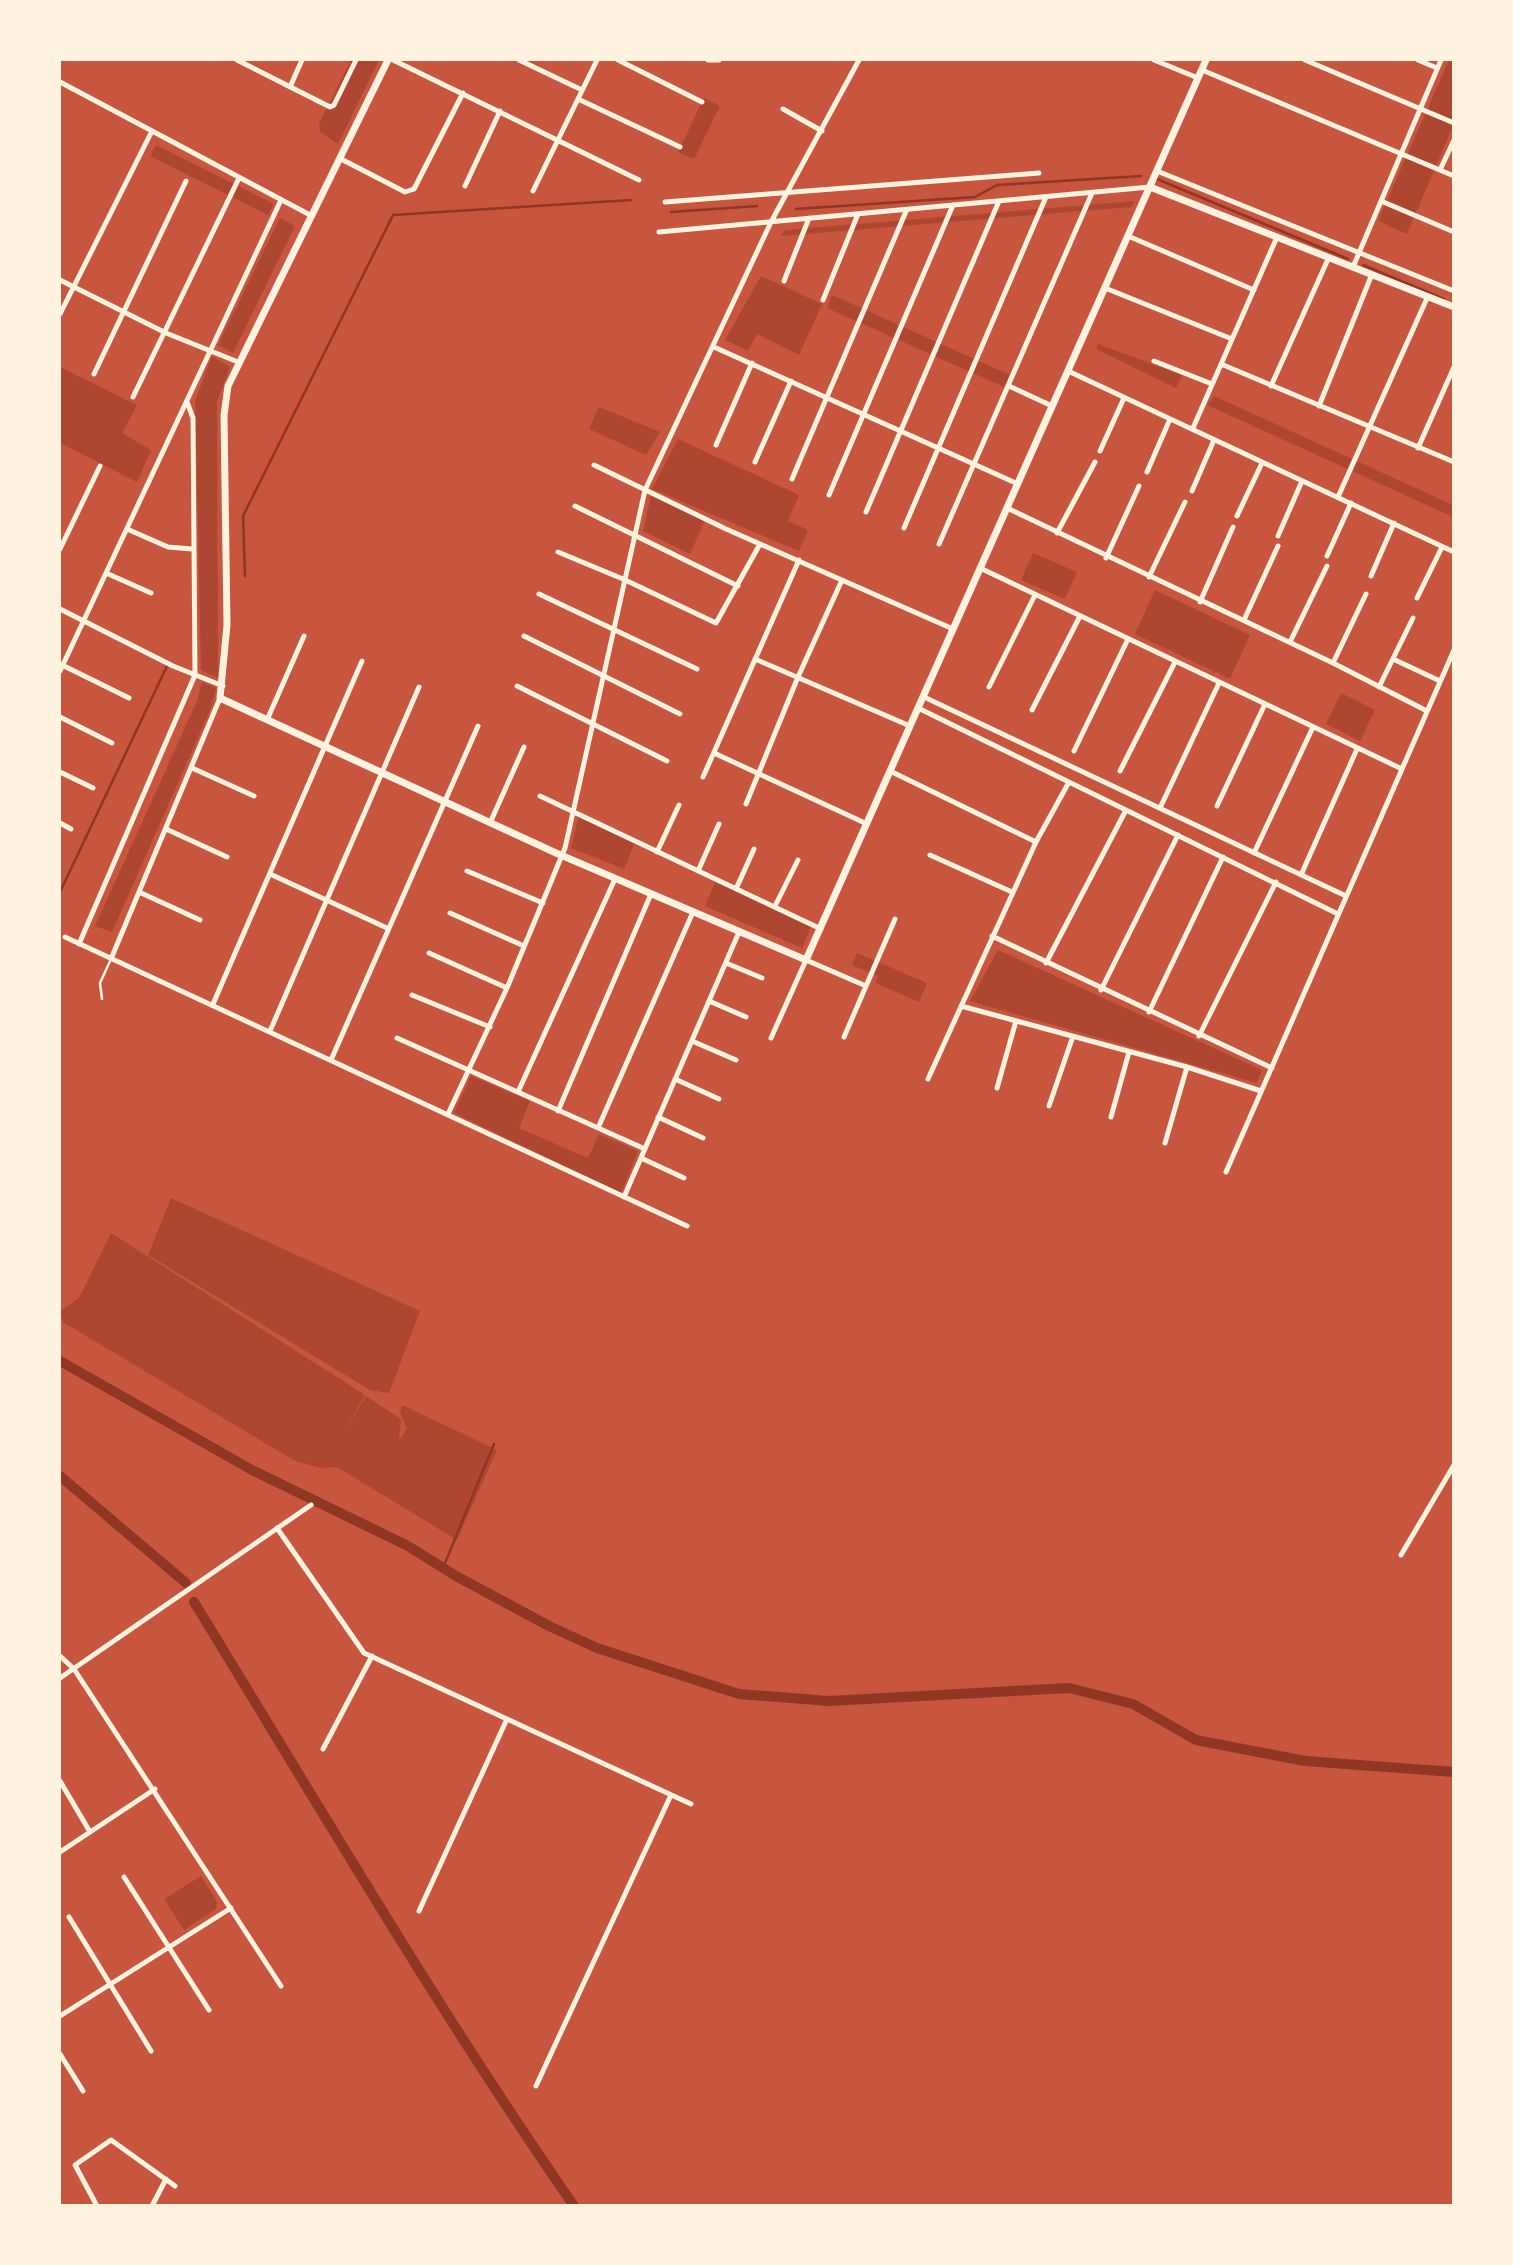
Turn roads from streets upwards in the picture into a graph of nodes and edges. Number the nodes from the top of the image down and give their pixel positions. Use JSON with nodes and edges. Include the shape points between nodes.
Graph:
{"nodes":[{"id":1,"x":237,"y":60,"type":"edge"},
{"id":2,"x":302,"y":60,"type":"edge"},
{"id":3,"x":356,"y":60,"type":"edge"},
{"id":4,"x":391,"y":60,"type":"edge"},
{"id":5,"x":519,"y":60,"type":"edge"},
{"id":6,"x":597,"y":60,"type":"edge"},
{"id":7,"x":618,"y":60,"type":"edge"},
{"id":8,"x":708,"y":60,"type":"edge"},
{"id":9,"x":719,"y":60,"type":"edge"},
{"id":10,"x":859,"y":60,"type":"edge"},
{"id":11,"x":1154,"y":60,"type":"edge"},
{"id":12,"x":1206,"y":60,"type":"edge"},
{"id":13,"x":1305,"y":60,"type":"edge"},
{"id":14,"x":1418,"y":60,"type":"edge"},
{"id":15,"x":1441,"y":60,"type":"edge"},
{"id":16,"x":245,"y":61,"type":"edge"},
{"id":17,"x":1437,"y":68,"type":"junction"},
{"id":18,"x":1200,"y":74,"type":"junction"},
{"id":19,"x":60,"y":82,"type":"edge"},
{"id":20,"x":290,"y":87,"type":"junction"},
{"id":21,"x":582,"y":90,"type":"junction"},
{"id":22,"x":463,"y":93,"type":"junction"},
{"id":23,"x":578,"y":99,"type":"junction"},
{"id":24,"x":702,"y":102,"type":"dead end"},
{"id":25,"x":1421,"y":108,"type":"junction"},
{"id":26,"x":783,"y":109,"type":"dead end"},
{"id":27,"x":500,"y":111,"type":"junction"},
{"id":28,"x":1454,"y":123,"type":"edge"},
{"id":29,"x":152,"y":131,"type":"junction"},
{"id":30,"x":822,"y":131,"type":"junction"},
{"id":31,"x":1454,"y":140,"type":"edge"},
{"id":32,"x":558,"y":142,"type":"junction"},
{"id":33,"x":680,"y":147,"type":"dead end"},
{"id":34,"x":1400,"y":156,"type":"junction"},
{"id":35,"x":341,"y":159,"type":"junction"},
{"id":36,"x":1440,"y":170,"type":"junction"},
{"id":37,"x":1157,"y":171,"type":"junction"},
{"id":38,"x":1039,"y":173,"type":"dead end"},
{"id":39,"x":1454,"y":176,"type":"edge"},
{"id":40,"x":239,"y":178,"type":"junction"},
{"id":41,"x":639,"y":180,"type":"dead end"},
{"id":42,"x":186,"y":181,"type":"dead end"},
{"id":43,"x":465,"y":186,"type":"dead end"},
{"id":44,"x":1150,"y":187,"type":"junction"},
{"id":45,"x":533,"y":191,"type":"dead end"},
{"id":46,"x":787,"y":192,"type":"junction"},
{"id":47,"x":1092,"y":192,"type":"junction"},
{"id":48,"x":1046,"y":197,"type":"junction"},
{"id":49,"x":281,"y":200,"type":"junction"},
{"id":50,"x":999,"y":201,"type":"junction"},
{"id":51,"x":1381,"y":201,"type":"junction"},
{"id":52,"x":665,"y":202,"type":"dead end"},
{"id":53,"x":953,"y":205,"type":"junction"},
{"id":54,"x":907,"y":209,"type":"junction"},
{"id":55,"x":859,"y":214,"type":"junction"},
{"id":56,"x":312,"y":216,"type":"junction"},
{"id":57,"x":809,"y":218,"type":"junction"},
{"id":58,"x":771,"y":222,"type":"junction"},
{"id":59,"x":659,"y":232,"type":"dead end"},
{"id":60,"x":1454,"y":232,"type":"edge"},
{"id":61,"x":1128,"y":236,"type":"junction"},
{"id":62,"x":1277,"y":237,"type":"junction"},
{"id":63,"x":1359,"y":253,"type":"junction"},
{"id":64,"x":1329,"y":257,"type":"junction"},
{"id":65,"x":1353,"y":267,"type":"junction"},
{"id":66,"x":1372,"y":274,"type":"junction"},
{"id":67,"x":60,"y":280,"type":"edge"},
{"id":68,"x":784,"y":281,"type":"dead end"},
{"id":69,"x":73,"y":286,"type":"junction"},
{"id":70,"x":1105,"y":288,"type":"junction"},
{"id":71,"x":1254,"y":290,"type":"junction"},
{"id":72,"x":1454,"y":291,"type":"edge"},
{"id":73,"x":1428,"y":296,"type":"junction"},
{"id":74,"x":823,"y":300,"type":"dead end"},
{"id":75,"x":1454,"y":307,"type":"edge"},
{"id":76,"x":125,"y":310,"type":"junction"},
{"id":77,"x":60,"y":314,"type":"edge"},
{"id":78,"x":166,"y":333,"type":"junction"},
{"id":79,"x":1232,"y":339,"type":"junction"},
{"id":80,"x":715,"y":347,"type":"junction"},
{"id":81,"x":210,"y":349,"type":"junction"},
{"id":82,"x":1154,"y":361,"type":"dead end"},
{"id":83,"x":238,"y":362,"type":"junction"},
{"id":84,"x":751,"y":363,"type":"junction"},
{"id":85,"x":1221,"y":364,"type":"junction"},
{"id":86,"x":1454,"y":367,"type":"edge"},
{"id":87,"x":1068,"y":371,"type":"junction"},
{"id":88,"x":94,"y":374,"type":"dead end"},
{"id":89,"x":791,"y":381,"type":"junction"},
{"id":90,"x":1212,"y":384,"type":"junction"},
{"id":91,"x":1009,"y":386,"type":"junction"},
{"id":92,"x":1271,"y":386,"type":"junction"},
{"id":93,"x":133,"y":397,"type":"dead end"},
{"id":94,"x":1124,"y":398,"type":"junction"},
{"id":95,"x":827,"y":399,"type":"junction"},
{"id":96,"x":187,"y":402,"type":"junction"},
{"id":97,"x":1052,"y":406,"type":"junction"},
{"id":98,"x":1319,"y":406,"type":"junction"},
{"id":99,"x":866,"y":415,"type":"junction"},
{"id":100,"x":1170,"y":419,"type":"junction"},
{"id":101,"x":1370,"y":427,"type":"junction"},
{"id":102,"x":1193,"y":428,"type":"junction"},
{"id":103,"x":903,"y":431,"type":"junction"},
{"id":104,"x":1214,"y":440,"type":"junction"},
{"id":105,"x":716,"y":445,"type":"dead end"},
{"id":106,"x":939,"y":447,"type":"junction"},
{"id":107,"x":1418,"y":448,"type":"junction"},
{"id":108,"x":1100,"y":451,"type":"dead end"},
{"id":109,"x":755,"y":462,"type":"dead end"},
{"id":110,"x":1095,"y":462,"type":"dead end"},
{"id":111,"x":1454,"y":462,"type":"edge"},
{"id":112,"x":1262,"y":463,"type":"junction"},
{"id":113,"x":975,"y":464,"type":"junction"},
{"id":114,"x":594,"y":465,"type":"dead end"},
{"id":115,"x":100,"y":466,"type":"dead end"},
{"id":116,"x":1147,"y":472,"type":"dead end"},
{"id":117,"x":793,"y":479,"type":"dead end"},
{"id":118,"x":1302,"y":481,"type":"junction"},
{"id":119,"x":1018,"y":484,"type":"junction"},
{"id":120,"x":1139,"y":486,"type":"dead end"},
{"id":121,"x":645,"y":490,"type":"junction"},
{"id":122,"x":1192,"y":491,"type":"dead end"},
{"id":123,"x":830,"y":495,"type":"dead end"},
{"id":124,"x":1338,"y":497,"type":"junction"},
{"id":125,"x":1185,"y":502,"type":"dead end"},
{"id":126,"x":1351,"y":503,"type":"junction"},
{"id":127,"x":575,"y":506,"type":"dead end"},
{"id":128,"x":1007,"y":508,"type":"junction"},
{"id":129,"x":866,"y":512,"type":"dead end"},
{"id":130,"x":1237,"y":516,"type":"dead end"},
{"id":131,"x":1394,"y":523,"type":"junction"},
{"id":132,"x":1233,"y":527,"type":"dead end"},
{"id":133,"x":904,"y":528,"type":"dead end"},
{"id":134,"x":127,"y":529,"type":"junction"},
{"id":135,"x":1057,"y":533,"type":"junction"},
{"id":136,"x":633,"y":536,"type":"junction"},
{"id":137,"x":1278,"y":536,"type":"dead end"},
{"id":138,"x":760,"y":544,"type":"junction"},
{"id":139,"x":939,"y":544,"type":"dead end"},
{"id":140,"x":1278,"y":547,"type":"dead end"},
{"id":141,"x":1442,"y":547,"type":"junction"},
{"id":142,"x":60,"y":549,"type":"edge"},
{"id":143,"x":192,"y":549,"type":"junction"},
{"id":144,"x":558,"y":552,"type":"dead end"},
{"id":145,"x":1454,"y":552,"type":"edge"},
{"id":146,"x":1327,"y":556,"type":"dead end"},
{"id":147,"x":1107,"y":558,"type":"junction"},
{"id":148,"x":799,"y":560,"type":"junction"},
{"id":149,"x":1327,"y":566,"type":"dead end"},
{"id":150,"x":981,"y":568,"type":"junction"},
{"id":151,"x":106,"y":573,"type":"junction"},
{"id":152,"x":1371,"y":576,"type":"dead end"},
{"id":153,"x":1149,"y":577,"type":"junction"},
{"id":154,"x":623,"y":579,"type":"junction"},
{"id":155,"x":842,"y":580,"type":"junction"},
{"id":156,"x":738,"y":586,"type":"junction"},
{"id":157,"x":151,"y":593,"type":"dead end"},
{"id":158,"x":539,"y":594,"type":"dead end"},
{"id":159,"x":1366,"y":594,"type":"dead end"},
{"id":160,"x":1035,"y":595,"type":"junction"},
{"id":161,"x":1417,"y":598,"type":"dead end"},
{"id":162,"x":1200,"y":602,"type":"junction"},
{"id":163,"x":60,"y":609,"type":"edge"},
{"id":164,"x":1080,"y":616,"type":"junction"},
{"id":165,"x":1413,"y":618,"type":"dead end"},
{"id":166,"x":84,"y":621,"type":"junction"},
{"id":167,"x":1244,"y":621,"type":"junction"},
{"id":168,"x":612,"y":629,"type":"junction"},
{"id":169,"x":953,"y":629,"type":"junction"},
{"id":170,"x":303,"y":636,"type":"dead end"},
{"id":171,"x":524,"y":636,"type":"dead end"},
{"id":172,"x":1128,"y":639,"type":"junction"},
{"id":173,"x":1290,"y":642,"type":"junction"},
{"id":174,"x":1454,"y":650,"type":"edge"},
{"id":175,"x":755,"y":659,"type":"junction"},
{"id":176,"x":1392,"y":659,"type":"junction"},
{"id":177,"x":362,"y":661,"type":"dead end"},
{"id":178,"x":1175,"y":662,"type":"junction"},
{"id":179,"x":1333,"y":663,"type":"junction"},
{"id":180,"x":60,"y":667,"type":"edge"},
{"id":181,"x":697,"y":668,"type":"dead end"},
{"id":182,"x":195,"y":674,"type":"junction"},
{"id":183,"x":603,"y":676,"type":"junction"},
{"id":184,"x":798,"y":677,"type":"junction"},
{"id":185,"x":1440,"y":681,"type":"junction"},
{"id":186,"x":1219,"y":683,"type":"junction"},
{"id":187,"x":517,"y":686,"type":"dead end"},
{"id":188,"x":223,"y":687,"type":"junction"},
{"id":189,"x":419,"y":687,"type":"dead end"},
{"id":190,"x":989,"y":687,"type":"dead end"},
{"id":191,"x":1379,"y":687,"type":"junction"},
{"id":192,"x":923,"y":697,"type":"junction"},
{"id":193,"x":130,"y":698,"type":"dead end"},
{"id":194,"x":220,"y":698,"type":"junction"},
{"id":195,"x":1265,"y":704,"type":"junction"},
{"id":196,"x":918,"y":708,"type":"junction"},
{"id":197,"x":1032,"y":710,"type":"dead end"},
{"id":198,"x":1427,"y":711,"type":"junction"},
{"id":199,"x":680,"y":714,"type":"dead end"},
{"id":200,"x":60,"y":717,"type":"edge"},
{"id":201,"x":267,"y":720,"type":"junction"},
{"id":202,"x":592,"y":725,"type":"junction"},
{"id":203,"x":478,"y":726,"type":"dead end"},
{"id":204,"x":910,"y":726,"type":"junction"},
{"id":205,"x":1313,"y":727,"type":"junction"},
{"id":206,"x":113,"y":743,"type":"dead end"},
{"id":207,"x":326,"y":747,"type":"junction"},
{"id":208,"x":524,"y":747,"type":"dead end"},
{"id":209,"x":1357,"y":749,"type":"junction"},
{"id":210,"x":1074,"y":751,"type":"dead end"},
{"id":211,"x":714,"y":753,"type":"junction"},
{"id":212,"x":667,"y":761,"type":"dead end"},
{"id":213,"x":192,"y":768,"type":"junction"},
{"id":214,"x":1402,"y":769,"type":"junction"},
{"id":215,"x":890,"y":771,"type":"junction"},
{"id":216,"x":1120,"y":771,"type":"dead end"},
{"id":217,"x":60,"y":772,"type":"edge"},
{"id":218,"x":383,"y":774,"type":"junction"},
{"id":219,"x":759,"y":775,"type":"junction"},
{"id":220,"x":703,"y":777,"type":"dead end"},
{"id":221,"x":1069,"y":782,"type":"junction"},
{"id":222,"x":93,"y":788,"type":"dead end"},
{"id":223,"x":254,"y":796,"type":"dead end"},
{"id":224,"x":540,"y":796,"type":"dead end"},
{"id":225,"x":444,"y":802,"type":"junction"},
{"id":226,"x":746,"y":804,"type":"dead end"},
{"id":227,"x":679,"y":805,"type":"dead end"},
{"id":228,"x":1217,"y":806,"type":"dead end"},
{"id":229,"x":1160,"y":808,"type":"junction"},
{"id":230,"x":1126,"y":810,"type":"junction"},
{"id":231,"x":574,"y":811,"type":"junction"},
{"id":232,"x":60,"y":823,"type":"edge"},
{"id":233,"x":490,"y":823,"type":"junction"},
{"id":234,"x":719,"y":824,"type":"dead end"},
{"id":235,"x":867,"y":824,"type":"junction"},
{"id":236,"x":71,"y":829,"type":"dead end"},
{"id":237,"x":166,"y":829,"type":"junction"},
{"id":238,"x":1178,"y":835,"type":"junction"},
{"id":239,"x":1036,"y":842,"type":"junction"},
{"id":240,"x":754,"y":849,"type":"dead end"},
{"id":241,"x":657,"y":852,"type":"junction"},
{"id":242,"x":1254,"y":853,"type":"junction"},
{"id":243,"x":930,"y":855,"type":"dead end"},
{"id":244,"x":562,"y":856,"type":"junction"},
{"id":245,"x":228,"y":857,"type":"dead end"},
{"id":246,"x":1223,"y":857,"type":"junction"},
{"id":247,"x":798,"y":860,"type":"dead end"},
{"id":248,"x":467,"y":871,"type":"dead end"},
{"id":249,"x":698,"y":871,"type":"junction"},
{"id":250,"x":270,"y":874,"type":"junction"},
{"id":251,"x":1301,"y":876,"type":"junction"},
{"id":252,"x":615,"y":879,"type":"junction"},
{"id":253,"x":1276,"y":882,"type":"junction"},
{"id":254,"x":736,"y":889,"type":"junction"},
{"id":255,"x":139,"y":892,"type":"junction"},
{"id":256,"x":1012,"y":892,"type":"junction"},
{"id":257,"x":651,"y":894,"type":"junction"},
{"id":258,"x":1346,"y":896,"type":"junction"},
{"id":259,"x":327,"y":899,"type":"junction"},
{"id":260,"x":542,"y":903,"type":"junction"},
{"id":261,"x":775,"y":906,"type":"junction"},
{"id":262,"x":450,"y":912,"type":"dead end"},
{"id":263,"x":693,"y":912,"type":"junction"},
{"id":264,"x":1338,"y":914,"type":"junction"},
{"id":265,"x":895,"y":919,"type":"dead end"},
{"id":266,"x":200,"y":920,"type":"dead end"},
{"id":267,"x":387,"y":928,"type":"junction"},
{"id":268,"x":821,"y":929,"type":"junction"},
{"id":269,"x":739,"y":932,"type":"junction"},
{"id":270,"x":992,"y":936,"type":"junction"},
{"id":271,"x":65,"y":937,"type":"dead end"},
{"id":272,"x":79,"y":944,"type":"junction"},
{"id":273,"x":524,"y":946,"type":"junction"},
{"id":274,"x":429,"y":953,"type":"dead end"},
{"id":275,"x":111,"y":960,"type":"junction"},
{"id":276,"x":806,"y":960,"type":"junction"},
{"id":277,"x":726,"y":962,"type":"junction"},
{"id":278,"x":1046,"y":963,"type":"junction"},
{"id":279,"x":762,"y":978,"type":"dead end"},
{"id":280,"x":866,"y":986,"type":"junction"},
{"id":281,"x":507,"y":988,"type":"junction"},
{"id":282,"x":1101,"y":990,"type":"junction"},
{"id":283,"x":412,"y":995,"type":"dead end"},
{"id":284,"x":709,"y":1001,"type":"junction"},
{"id":285,"x":212,"y":1004,"type":"junction"},
{"id":286,"x":961,"y":1006,"type":"junction"},
{"id":287,"x":1149,"y":1012,"type":"junction"},
{"id":288,"x":746,"y":1017,"type":"dead end"},
{"id":289,"x":1016,"y":1021,"type":"junction"},
{"id":290,"x":490,"y":1027,"type":"junction"},
{"id":291,"x":270,"y":1031,"type":"junction"},
{"id":292,"x":1073,"y":1036,"type":"junction"},
{"id":293,"x":1199,"y":1036,"type":"junction"},
{"id":294,"x":844,"y":1037,"type":"dead end"},
{"id":295,"x":397,"y":1038,"type":"dead end"},
{"id":296,"x":771,"y":1038,"type":"dead end"},
{"id":297,"x":692,"y":1041,"type":"junction"},
{"id":298,"x":1129,"y":1052,"type":"junction"},
{"id":299,"x":331,"y":1060,"type":"junction"},
{"id":300,"x":736,"y":1060,"type":"dead end"},
{"id":301,"x":1186,"y":1067,"type":"junction"},
{"id":302,"x":1272,"y":1068,"type":"junction"},
{"id":303,"x":468,"y":1070,"type":"junction"},
{"id":304,"x":675,"y":1079,"type":"junction"},
{"id":305,"x":928,"y":1079,"type":"dead end"},
{"id":306,"x":997,"y":1088,"type":"dead end"},
{"id":307,"x":1261,"y":1091,"type":"junction"},
{"id":308,"x":518,"y":1092,"type":"junction"},
{"id":309,"x":719,"y":1099,"type":"dead end"},
{"id":310,"x":1049,"y":1106,"type":"dead end"},
{"id":311,"x":558,"y":1111,"type":"junction"},
{"id":312,"x":448,"y":1114,"type":"junction"},
{"id":313,"x":658,"y":1117,"type":"junction"},
{"id":314,"x":1111,"y":1117,"type":"dead end"},
{"id":315,"x":598,"y":1128,"type":"junction"},
{"id":316,"x":703,"y":1138,"type":"dead end"},
{"id":317,"x":1164,"y":1143,"type":"dead end"},
{"id":318,"x":645,"y":1149,"type":"junction"},
{"id":319,"x":641,"y":1158,"type":"junction"},
{"id":320,"x":1226,"y":1172,"type":"dead end"},
{"id":321,"x":684,"y":1178,"type":"dead end"},
{"id":322,"x":624,"y":1196,"type":"junction"},
{"id":323,"x":687,"y":1226,"type":"dead end"},
{"id":324,"x":1454,"y":1465,"type":"edge"},
{"id":325,"x":310,"y":1505,"type":"dead end"},
{"id":326,"x":277,"y":1528,"type":"junction"},
{"id":327,"x":1401,"y":1555,"type":"dead end"},
{"id":328,"x":60,"y":1656,"type":"edge"},
{"id":329,"x":372,"y":1656,"type":"junction"},
{"id":330,"x":74,"y":1669,"type":"junction"},
{"id":331,"x":60,"y":1678,"type":"edge"},
{"id":332,"x":507,"y":1719,"type":"junction"},
{"id":333,"x":323,"y":1749,"type":"dead end"},
{"id":334,"x":60,"y":1781,"type":"edge"},
{"id":335,"x":155,"y":1789,"type":"junction"},
{"id":336,"x":671,"y":1795,"type":"junction"},
{"id":337,"x":691,"y":1804,"type":"dead end"},
{"id":338,"x":90,"y":1832,"type":"junction"},
{"id":339,"x":60,"y":1852,"type":"edge"},
{"id":340,"x":124,"y":1877,"type":"dead end"},
{"id":341,"x":231,"y":1908,"type":"junction"},
{"id":342,"x":419,"y":1911,"type":"dead end"},
{"id":343,"x":69,"y":1916,"type":"dead end"},
{"id":344,"x":170,"y":1947,"type":"junction"},
{"id":345,"x":110,"y":1985,"type":"junction"},
{"id":346,"x":281,"y":1986,"type":"dead end"},
{"id":347,"x":209,"y":2010,"type":"dead end"},
{"id":348,"x":60,"y":2017,"type":"edge"},
{"id":349,"x":151,"y":2051,"type":"dead end"},
{"id":350,"x":60,"y":2054,"type":"edge"},
{"id":351,"x":536,"y":2086,"type":"dead end"},
{"id":352,"x":83,"y":2091,"type":"dead end"},
{"id":353,"x":166,"y":2179,"type":"junction"},
{"id":354,"x":175,"y":2186,"type":"dead end"},
{"id":355,"x":97,"y":2206,"type":"edge"},
{"id":356,"x":152,"y":2206,"type":"edge"}],
"edges":[{"from":1,"to":16,"type":"street"},
{"from":2,"to":20,"type":"street"},
{"from":3,"to":20,"type":"street","via":[[330,107]]},
{"from":4,"to":22,"type":"street"},
{"from":4,"to":35,"type":"street"},
{"from":5,"to":21,"type":"street"},
{"from":6,"to":21,"type":"street"},
{"from":7,"to":24,"type":"street"},
{"from":8,"to":9,"type":"street"},
{"from":10,"to":30,"type":"street"},
{"from":11,"to":18,"type":"street"},
{"from":12,"to":18,"type":"street"},
{"from":13,"to":25,"type":"street"},
{"from":14,"to":17,"type":"street"},
{"from":15,"to":17,"type":"street"},
{"from":16,"to":20,"type":"street"},
{"from":17,"to":25,"type":"street"},
{"from":18,"to":34,"type":"street"},
{"from":18,"to":37,"type":"street"},
{"from":19,"to":29,"type":"street"},
{"from":21,"to":23,"type":"street"},
{"from":22,"to":27,"type":"street"},
{"from":22,"to":35,"type":"street","via":[[414,189],[405,191]]},
{"from":23,"to":32,"type":"street"},
{"from":23,"to":33,"type":"street"},
{"from":25,"to":28,"type":"street"},
{"from":25,"to":34,"type":"street"},
{"from":26,"to":30,"type":"street"},
{"from":27,"to":32,"type":"street"},
{"from":27,"to":43,"type":"street"},
{"from":29,"to":40,"type":"street"},
{"from":29,"to":69,"type":"street"},
{"from":30,"to":46,"type":"street"},
{"from":31,"to":36,"type":"street"},
{"from":32,"to":41,"type":"street"},
{"from":32,"to":45,"type":"street"},
{"from":34,"to":36,"type":"street"},
{"from":34,"to":51,"type":"street"},
{"from":35,"to":56,"type":"street"},
{"from":36,"to":39,"type":"street"},
{"from":37,"to":44,"type":"street"},
{"from":37,"to":63,"type":"street"},
{"from":38,"to":46,"type":"street"},
{"from":40,"to":49,"type":"street"},
{"from":40,"to":78,"type":"street"},
{"from":42,"to":76,"type":"street"},
{"from":44,"to":47,"type":"street"},
{"from":44,"to":61,"type":"street"},
{"from":44,"to":62,"type":"street"},
{"from":46,"to":52,"type":"street"},
{"from":46,"to":58,"type":"street"},
{"from":47,"to":48,"type":"street"},
{"from":47,"to":91,"type":"street"},
{"from":48,"to":50,"type":"street"},
{"from":48,"to":106,"type":"street"},
{"from":49,"to":56,"type":"street"},
{"from":49,"to":81,"type":"street"},
{"from":50,"to":53,"type":"street"},
{"from":50,"to":103,"type":"street"},
{"from":51,"to":60,"type":"street"},
{"from":51,"to":63,"type":"street"},
{"from":53,"to":54,"type":"street"},
{"from":53,"to":99,"type":"street"},
{"from":54,"to":55,"type":"street"},
{"from":54,"to":95,"type":"street"},
{"from":55,"to":57,"type":"street"},
{"from":55,"to":74,"type":"street"},
{"from":56,"to":83,"type":"street"},
{"from":57,"to":58,"type":"street"},
{"from":57,"to":68,"type":"street"},
{"from":58,"to":59,"type":"street"},
{"from":58,"to":80,"type":"street"},
{"from":61,"to":70,"type":"street"},
{"from":61,"to":71,"type":"street"},
{"from":62,"to":64,"type":"street"},
{"from":62,"to":71,"type":"street"},
{"from":63,"to":65,"type":"street"},
{"from":63,"to":72,"type":"street"},
{"from":64,"to":65,"type":"street"},
{"from":64,"to":92,"type":"street"},
{"from":65,"to":66,"type":"street"},
{"from":66,"to":73,"type":"street"},
{"from":66,"to":98,"type":"street"},
{"from":67,"to":69,"type":"street"},
{"from":69,"to":76,"type":"street"},
{"from":69,"to":77,"type":"street"},
{"from":70,"to":79,"type":"street"},
{"from":70,"to":87,"type":"street"},
{"from":71,"to":79,"type":"street"},
{"from":73,"to":75,"type":"street"},
{"from":73,"to":101,"type":"street"},
{"from":76,"to":78,"type":"street"},
{"from":76,"to":88,"type":"street"},
{"from":78,"to":81,"type":"street"},
{"from":78,"to":93,"type":"street"},
{"from":79,"to":85,"type":"street"},
{"from":80,"to":84,"type":"street"},
{"from":80,"to":121,"type":"street"},
{"from":81,"to":83,"type":"street"},
{"from":81,"to":96,"type":"street"},
{"from":82,"to":90,"type":"street"},
{"from":83,"to":188,"type":"street","via":[[225,404],[227,625]]},
{"from":84,"to":89,"type":"street"},
{"from":84,"to":105,"type":"street"},
{"from":85,"to":90,"type":"street"},
{"from":85,"to":92,"type":"street"},
{"from":86,"to":107,"type":"street"},
{"from":87,"to":94,"type":"street"},
{"from":87,"to":97,"type":"street"},
{"from":89,"to":95,"type":"street"},
{"from":89,"to":109,"type":"street"},
{"from":90,"to":102,"type":"street"},
{"from":91,"to":97,"type":"street"},
{"from":91,"to":113,"type":"street"},
{"from":92,"to":98,"type":"street"},
{"from":94,"to":100,"type":"street"},
{"from":94,"to":108,"type":"street"},
{"from":95,"to":99,"type":"street"},
{"from":95,"to":117,"type":"street"},
{"from":96,"to":134,"type":"street"},
{"from":96,"to":143,"type":"street","via":[[192,418]]},
{"from":97,"to":119,"type":"street"},
{"from":98,"to":101,"type":"street"},
{"from":99,"to":103,"type":"street"},
{"from":99,"to":123,"type":"street"},
{"from":100,"to":102,"type":"street"},
{"from":100,"to":116,"type":"street"},
{"from":101,"to":107,"type":"street"},
{"from":101,"to":124,"type":"street"},
{"from":102,"to":104,"type":"street"},
{"from":103,"to":106,"type":"street"},
{"from":103,"to":129,"type":"street"},
{"from":104,"to":112,"type":"street"},
{"from":104,"to":122,"type":"street"},
{"from":106,"to":113,"type":"street"},
{"from":106,"to":133,"type":"street"},
{"from":107,"to":111,"type":"street"},
{"from":110,"to":135,"type":"street"},
{"from":112,"to":118,"type":"street"},
{"from":112,"to":130,"type":"street"},
{"from":113,"to":119,"type":"street"},
{"from":113,"to":139,"type":"street"},
{"from":114,"to":121,"type":"street"},
{"from":115,"to":142,"type":"street"},
{"from":118,"to":124,"type":"street"},
{"from":118,"to":137,"type":"street"},
{"from":119,"to":128,"type":"street"},
{"from":120,"to":147,"type":"street"},
{"from":121,"to":136,"type":"street"},
{"from":121,"to":138,"type":"street"},
{"from":124,"to":126,"type":"street"},
{"from":125,"to":153,"type":"street"},
{"from":126,"to":131,"type":"street"},
{"from":126,"to":146,"type":"street"},
{"from":127,"to":136,"type":"street"},
{"from":128,"to":135,"type":"street"},
{"from":128,"to":150,"type":"street"},
{"from":131,"to":141,"type":"street"},
{"from":131,"to":152,"type":"street"},
{"from":132,"to":162,"type":"street"},
{"from":134,"to":143,"type":"street","via":[[168,547]]},
{"from":134,"to":151,"type":"street"},
{"from":135,"to":147,"type":"street"},
{"from":136,"to":154,"type":"street"},
{"from":136,"to":156,"type":"street"},
{"from":138,"to":148,"type":"street"},
{"from":138,"to":156,"type":"street"},
{"from":140,"to":167,"type":"street"},
{"from":141,"to":145,"type":"street"},
{"from":141,"to":161,"type":"street"},
{"from":143,"to":182,"type":"street"},
{"from":144,"to":154,"type":"street"},
{"from":147,"to":153,"type":"street"},
{"from":148,"to":155,"type":"street"},
{"from":148,"to":175,"type":"street"},
{"from":149,"to":173,"type":"street"},
{"from":150,"to":160,"type":"street"},
{"from":150,"to":169,"type":"street"},
{"from":151,"to":157,"type":"street"},
{"from":151,"to":166,"type":"street"},
{"from":153,"to":162,"type":"street"},
{"from":154,"to":156,"type":"street","via":[[716,623]]},
{"from":154,"to":168,"type":"street"},
{"from":155,"to":169,"type":"street"},
{"from":155,"to":184,"type":"street"},
{"from":158,"to":168,"type":"street"},
{"from":159,"to":179,"type":"street"},
{"from":160,"to":164,"type":"street"},
{"from":160,"to":190,"type":"street"},
{"from":162,"to":167,"type":"street"},
{"from":163,"to":166,"type":"street"},
{"from":164,"to":172,"type":"street"},
{"from":164,"to":197,"type":"street"},
{"from":165,"to":176,"type":"street"},
{"from":166,"to":180,"type":"street"},
{"from":166,"to":182,"type":"street"},
{"from":167,"to":173,"type":"street"},
{"from":168,"to":181,"type":"street"},
{"from":168,"to":183,"type":"street"},
{"from":169,"to":192,"type":"street"},
{"from":170,"to":201,"type":"street"},
{"from":171,"to":183,"type":"street"},
{"from":172,"to":178,"type":"street"},
{"from":172,"to":210,"type":"street"},
{"from":173,"to":179,"type":"street"},
{"from":174,"to":185,"type":"street"},
{"from":175,"to":184,"type":"street"},
{"from":175,"to":211,"type":"street"},
{"from":176,"to":185,"type":"street"},
{"from":176,"to":191,"type":"street"},
{"from":177,"to":207,"type":"street"},
{"from":178,"to":186,"type":"street"},
{"from":178,"to":216,"type":"street"},
{"from":179,"to":191,"type":"street"},
{"from":180,"to":193,"type":"street"},
{"from":182,"to":188,"type":"street"},
{"from":182,"to":272,"type":"street"},
{"from":183,"to":199,"type":"street"},
{"from":183,"to":202,"type":"street"},
{"from":184,"to":204,"type":"street"},
{"from":184,"to":219,"type":"street"},
{"from":185,"to":198,"type":"street"},
{"from":186,"to":195,"type":"street"},
{"from":186,"to":229,"type":"street"},
{"from":187,"to":202,"type":"street"},
{"from":188,"to":194,"type":"street"},
{"from":189,"to":218,"type":"street"},
{"from":191,"to":198,"type":"street"},
{"from":192,"to":196,"type":"street"},
{"from":192,"to":229,"type":"street"},
{"from":194,"to":201,"type":"street"},
{"from":194,"to":213,"type":"street"},
{"from":195,"to":205,"type":"street"},
{"from":195,"to":228,"type":"street"},
{"from":196,"to":204,"type":"street"},
{"from":196,"to":221,"type":"street"},
{"from":198,"to":214,"type":"street"},
{"from":200,"to":206,"type":"street"},
{"from":201,"to":207,"type":"street"},
{"from":202,"to":212,"type":"street"},
{"from":202,"to":231,"type":"street"},
{"from":203,"to":225,"type":"street"},
{"from":204,"to":215,"type":"street"},
{"from":205,"to":209,"type":"street"},
{"from":205,"to":242,"type":"street"},
{"from":207,"to":218,"type":"street"},
{"from":207,"to":250,"type":"street"},
{"from":208,"to":233,"type":"street"},
{"from":209,"to":214,"type":"street"},
{"from":209,"to":251,"type":"street"},
{"from":211,"to":219,"type":"street"},
{"from":211,"to":220,"type":"street"},
{"from":213,"to":223,"type":"street"},
{"from":213,"to":237,"type":"street"},
{"from":214,"to":258,"type":"street"},
{"from":215,"to":235,"type":"street"},
{"from":215,"to":239,"type":"street"},
{"from":217,"to":222,"type":"street"},
{"from":218,"to":225,"type":"street"},
{"from":218,"to":259,"type":"street"},
{"from":219,"to":226,"type":"street"},
{"from":219,"to":235,"type":"street"},
{"from":221,"to":230,"type":"street"},
{"from":221,"to":239,"type":"street"},
{"from":224,"to":231,"type":"street"},
{"from":225,"to":233,"type":"street"},
{"from":225,"to":267,"type":"street"},
{"from":227,"to":241,"type":"street"},
{"from":229,"to":242,"type":"street"},
{"from":230,"to":238,"type":"street"},
{"from":230,"to":278,"type":"street"},
{"from":231,"to":241,"type":"street"},
{"from":231,"to":244,"type":"street"},
{"from":232,"to":236,"type":"street"},
{"from":233,"to":244,"type":"street"},
{"from":234,"to":249,"type":"street"},
{"from":235,"to":268,"type":"street"},
{"from":237,"to":245,"type":"street"},
{"from":237,"to":255,"type":"street"},
{"from":238,"to":246,"type":"street"},
{"from":238,"to":282,"type":"street"},
{"from":239,"to":256,"type":"street"},
{"from":240,"to":254,"type":"street"},
{"from":241,"to":249,"type":"street"},
{"from":242,"to":251,"type":"street"},
{"from":243,"to":256,"type":"street"},
{"from":244,"to":252,"type":"street"},
{"from":244,"to":260,"type":"street"},
{"from":246,"to":253,"type":"street"},
{"from":246,"to":287,"type":"street"},
{"from":247,"to":261,"type":"street"},
{"from":248,"to":260,"type":"street"},
{"from":249,"to":254,"type":"street"},
{"from":250,"to":259,"type":"street"},
{"from":250,"to":285,"type":"street"},
{"from":251,"to":258,"type":"street"},
{"from":252,"to":257,"type":"street"},
{"from":252,"to":308,"type":"street"},
{"from":253,"to":264,"type":"street"},
{"from":253,"to":293,"type":"street"},
{"from":254,"to":261,"type":"street"},
{"from":255,"to":266,"type":"street"},
{"from":255,"to":275,"type":"street"},
{"from":256,"to":270,"type":"street"},
{"from":257,"to":263,"type":"street"},
{"from":257,"to":311,"type":"street"},
{"from":258,"to":264,"type":"street"},
{"from":259,"to":267,"type":"street"},
{"from":259,"to":291,"type":"street"},
{"from":260,"to":273,"type":"street"},
{"from":261,"to":268,"type":"street"},
{"from":262,"to":273,"type":"street"},
{"from":263,"to":269,"type":"street"},
{"from":263,"to":315,"type":"street"},
{"from":264,"to":302,"type":"street"},
{"from":265,"to":280,"type":"street"},
{"from":267,"to":299,"type":"street"},
{"from":268,"to":276,"type":"street"},
{"from":269,"to":276,"type":"street"},
{"from":269,"to":277,"type":"street"},
{"from":270,"to":278,"type":"street"},
{"from":270,"to":286,"type":"street"},
{"from":271,"to":272,"type":"street"},
{"from":272,"to":275,"type":"street"},
{"from":273,"to":281,"type":"street"},
{"from":274,"to":281,"type":"street"},
{"from":275,"to":285,"type":"street"},
{"from":276,"to":280,"type":"street"},
{"from":276,"to":296,"type":"street"},
{"from":277,"to":279,"type":"street"},
{"from":277,"to":284,"type":"street"},
{"from":278,"to":282,"type":"street"},
{"from":280,"to":294,"type":"street"},
{"from":281,"to":290,"type":"street"},
{"from":282,"to":287,"type":"street"},
{"from":283,"to":290,"type":"street"},
{"from":284,"to":288,"type":"street"},
{"from":284,"to":297,"type":"street"},
{"from":285,"to":291,"type":"street"},
{"from":286,"to":289,"type":"street"},
{"from":286,"to":305,"type":"street"},
{"from":287,"to":293,"type":"street"},
{"from":289,"to":292,"type":"street"},
{"from":289,"to":306,"type":"street"},
{"from":290,"to":303,"type":"street"},
{"from":291,"to":299,"type":"street"},
{"from":292,"to":298,"type":"street"},
{"from":292,"to":310,"type":"street"},
{"from":293,"to":302,"type":"street"},
{"from":295,"to":303,"type":"street"},
{"from":297,"to":300,"type":"street"},
{"from":297,"to":304,"type":"street"},
{"from":298,"to":301,"type":"street"},
{"from":298,"to":314,"type":"street"},
{"from":299,"to":312,"type":"street"},
{"from":301,"to":307,"type":"street"},
{"from":301,"to":317,"type":"street"},
{"from":302,"to":307,"type":"street"},
{"from":303,"to":308,"type":"street"},
{"from":303,"to":312,"type":"street"},
{"from":304,"to":309,"type":"street"},
{"from":304,"to":313,"type":"street"},
{"from":307,"to":320,"type":"street"},
{"from":308,"to":311,"type":"street"},
{"from":311,"to":315,"type":"street"},
{"from":312,"to":322,"type":"street"},
{"from":313,"to":316,"type":"street"},
{"from":313,"to":318,"type":"street"},
{"from":315,"to":318,"type":"street"},
{"from":318,"to":319,"type":"street"},
{"from":319,"to":321,"type":"street"},
{"from":319,"to":322,"type":"street"},
{"from":322,"to":323,"type":"street"},
{"from":324,"to":327,"type":"street"},
{"from":325,"to":326,"type":"street"},
{"from":326,"to":329,"type":"street","via":[[356,1646]]},
{"from":326,"to":330,"type":"street"},
{"from":328,"to":330,"type":"street"},
{"from":329,"to":332,"type":"street"},
{"from":329,"to":333,"type":"street"},
{"from":330,"to":331,"type":"street"},
{"from":330,"to":335,"type":"street"},
{"from":332,"to":336,"type":"street"},
{"from":332,"to":342,"type":"street"},
{"from":334,"to":338,"type":"street"},
{"from":335,"to":338,"type":"street"},
{"from":335,"to":341,"type":"street"},
{"from":336,"to":337,"type":"street"},
{"from":336,"to":351,"type":"street"},
{"from":338,"to":339,"type":"street"},
{"from":340,"to":344,"type":"street"},
{"from":341,"to":344,"type":"street"},
{"from":341,"to":346,"type":"street"},
{"from":343,"to":345,"type":"street"},
{"from":344,"to":345,"type":"street"},
{"from":344,"to":347,"type":"street"},
{"from":345,"to":348,"type":"street"},
{"from":345,"to":349,"type":"street"},
{"from":350,"to":352,"type":"street"},
{"from":353,"to":354,"type":"street"},
{"from":353,"to":355,"type":"street","via":[[112,2140],[75,2164]]},
{"from":353,"to":356,"type":"street"}]}
